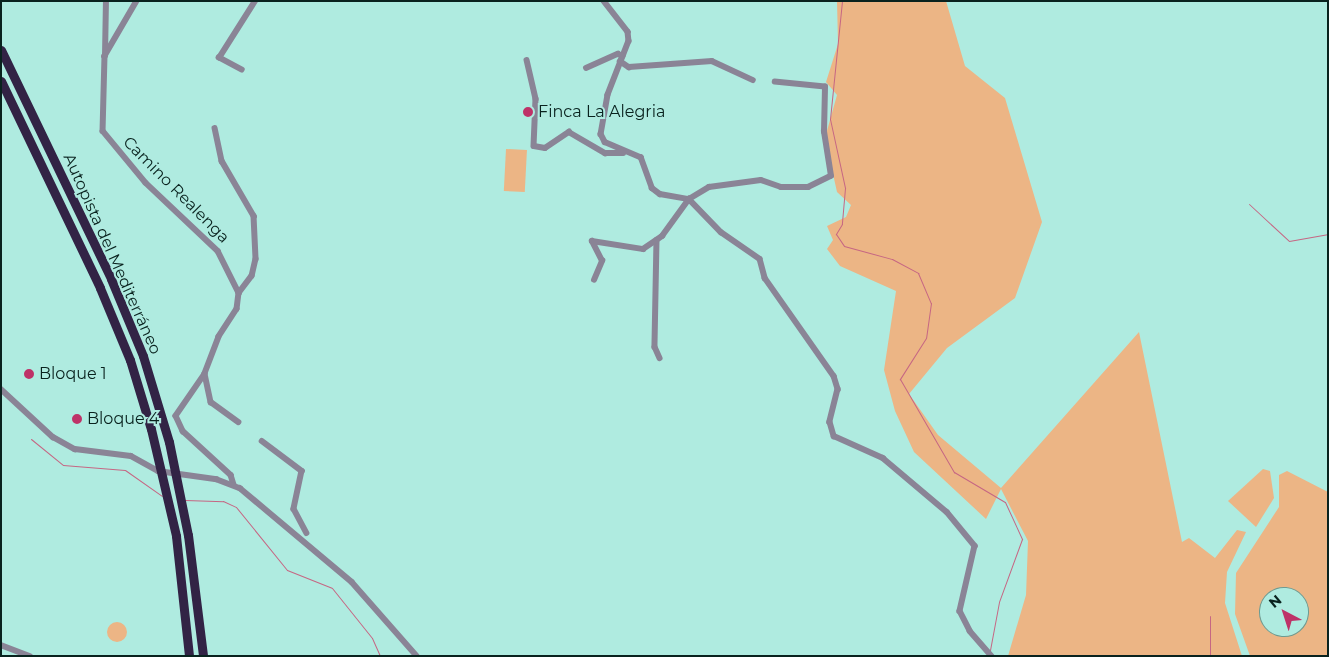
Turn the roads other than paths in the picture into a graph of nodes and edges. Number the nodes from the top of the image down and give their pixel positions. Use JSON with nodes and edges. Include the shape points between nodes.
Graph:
{"nodes":[{"id":1,"x":106,"y":1,"type":"edge"},
{"id":2,"x":137,"y":1,"type":"edge"},
{"id":3,"x":254,"y":1,"type":"edge"},
{"id":4,"x":604,"y":1,"type":"edge"},
{"id":5,"x":1,"y":50,"type":"edge"},
{"id":6,"x":105,"y":56,"type":"junction"},
{"id":7,"x":621,"y":59,"type":"junction"},
{"id":8,"x":527,"y":60,"type":"dead end"},
{"id":9,"x":586,"y":68,"type":"dead end"},
{"id":10,"x":242,"y":70,"type":"dead end"},
{"id":11,"x":753,"y":80,"type":"dead end"},
{"id":12,"x":1,"y":81,"type":"edge"},
{"id":13,"x":775,"y":82,"type":"dead end"},
{"id":14,"x":215,"y":128,"type":"dead end"},
{"id":15,"x":626,"y":152,"type":"junction"},
{"id":16,"x":689,"y":199,"type":"junction"},
{"id":17,"x":657,"y":240,"type":"junction"},
{"id":18,"x":594,"y":280,"type":"dead end"},
{"id":19,"x":239,"y":293,"type":"junction"},
{"id":20,"x":660,"y":358,"type":"dead end"},
{"id":21,"x":205,"y":374,"type":"junction"},
{"id":22,"x":1,"y":389,"type":"edge"},
{"id":23,"x":239,"y":422,"type":"dead end"},
{"id":24,"x":262,"y":441,"type":"dead end"},
{"id":25,"x":234,"y":485,"type":"junction"},
{"id":26,"x":307,"y":533,"type":"dead end"},
{"id":27,"x":1,"y":645,"type":"edge"},
{"id":28,"x":30,"y":656,"type":"edge"},
{"id":29,"x":189,"y":656,"type":"edge"},
{"id":30,"x":203,"y":656,"type":"edge"},
{"id":31,"x":416,"y":656,"type":"edge"},
{"id":32,"x":992,"y":656,"type":"edge"}],
"edges":[{"from":1,"to":6,"type":"street","name":"Camino Realenga"},
{"from":2,"to":6,"type":"street"},
{"from":3,"to":10,"type":"street","via":[[218,58]]},
{"from":4,"to":7,"type":"street","via":[[628,32]]},
{"from":5,"to":30,"type":"highway","name":"Autopista del Mediterráneo","bridge":true,"via":[[111,279],[143,356],[169,442],[188,535]]},
{"from":6,"to":19,"type":"street","name":"Camino Realenga","via":[[105,137],[211,243]]},
{"from":7,"to":9,"type":"street","via":[[618,54]]},
{"from":7,"to":11,"type":"street","via":[[630,67],[712,61]]},
{"from":7,"to":15,"type":"street","via":[[601,134],[605,142]]},
{"from":8,"to":15,"type":"street","via":[[536,100],[534,146],[545,148],[568,132],[605,152]]},
{"from":12,"to":29,"type":"highway","name":"Autopista del Mediterráneo","bridge":true,"via":[[100,288],[151,429],[176,536]]},
{"from":13,"to":16,"type":"street","via":[[825,87],[824,132],[830,176],[808,187],[781,187],[761,180],[709,187]]},
{"from":14,"to":19,"type":"street","via":[[222,161],[254,216],[256,259],[252,276]]},
{"from":15,"to":16,"type":"street","via":[[641,156],[652,188],[660,194]]},
{"from":16,"to":17,"type":"street"},
{"from":16,"to":32,"type":"street","via":[[721,232],[760,259],[765,278],[822,353],[838,389],[830,422],[834,436],[883,458],[947,512],[976,546],[960,611],[970,631]]},
{"from":17,"to":18,"type":"street","via":[[634,249],[594,239],[592,244],[603,265]]},
{"from":17,"to":20,"type":"street","via":[[654,347]]},
{"from":19,"to":21,"type":"street","via":[[237,309],[218,337]]},
{"from":21,"to":23,"type":"street","via":[[211,402]]},
{"from":21,"to":25,"type":"street","via":[[177,420],[231,475]]},
{"from":22,"to":25,"type":"street","via":[[53,436],[75,450],[131,456],[158,471]]},
{"from":24,"to":26,"type":"street","via":[[302,471],[294,509]]},
{"from":25,"to":31,"type":"street","via":[[352,582]]},
{"from":27,"to":28,"type":"street"}]}
